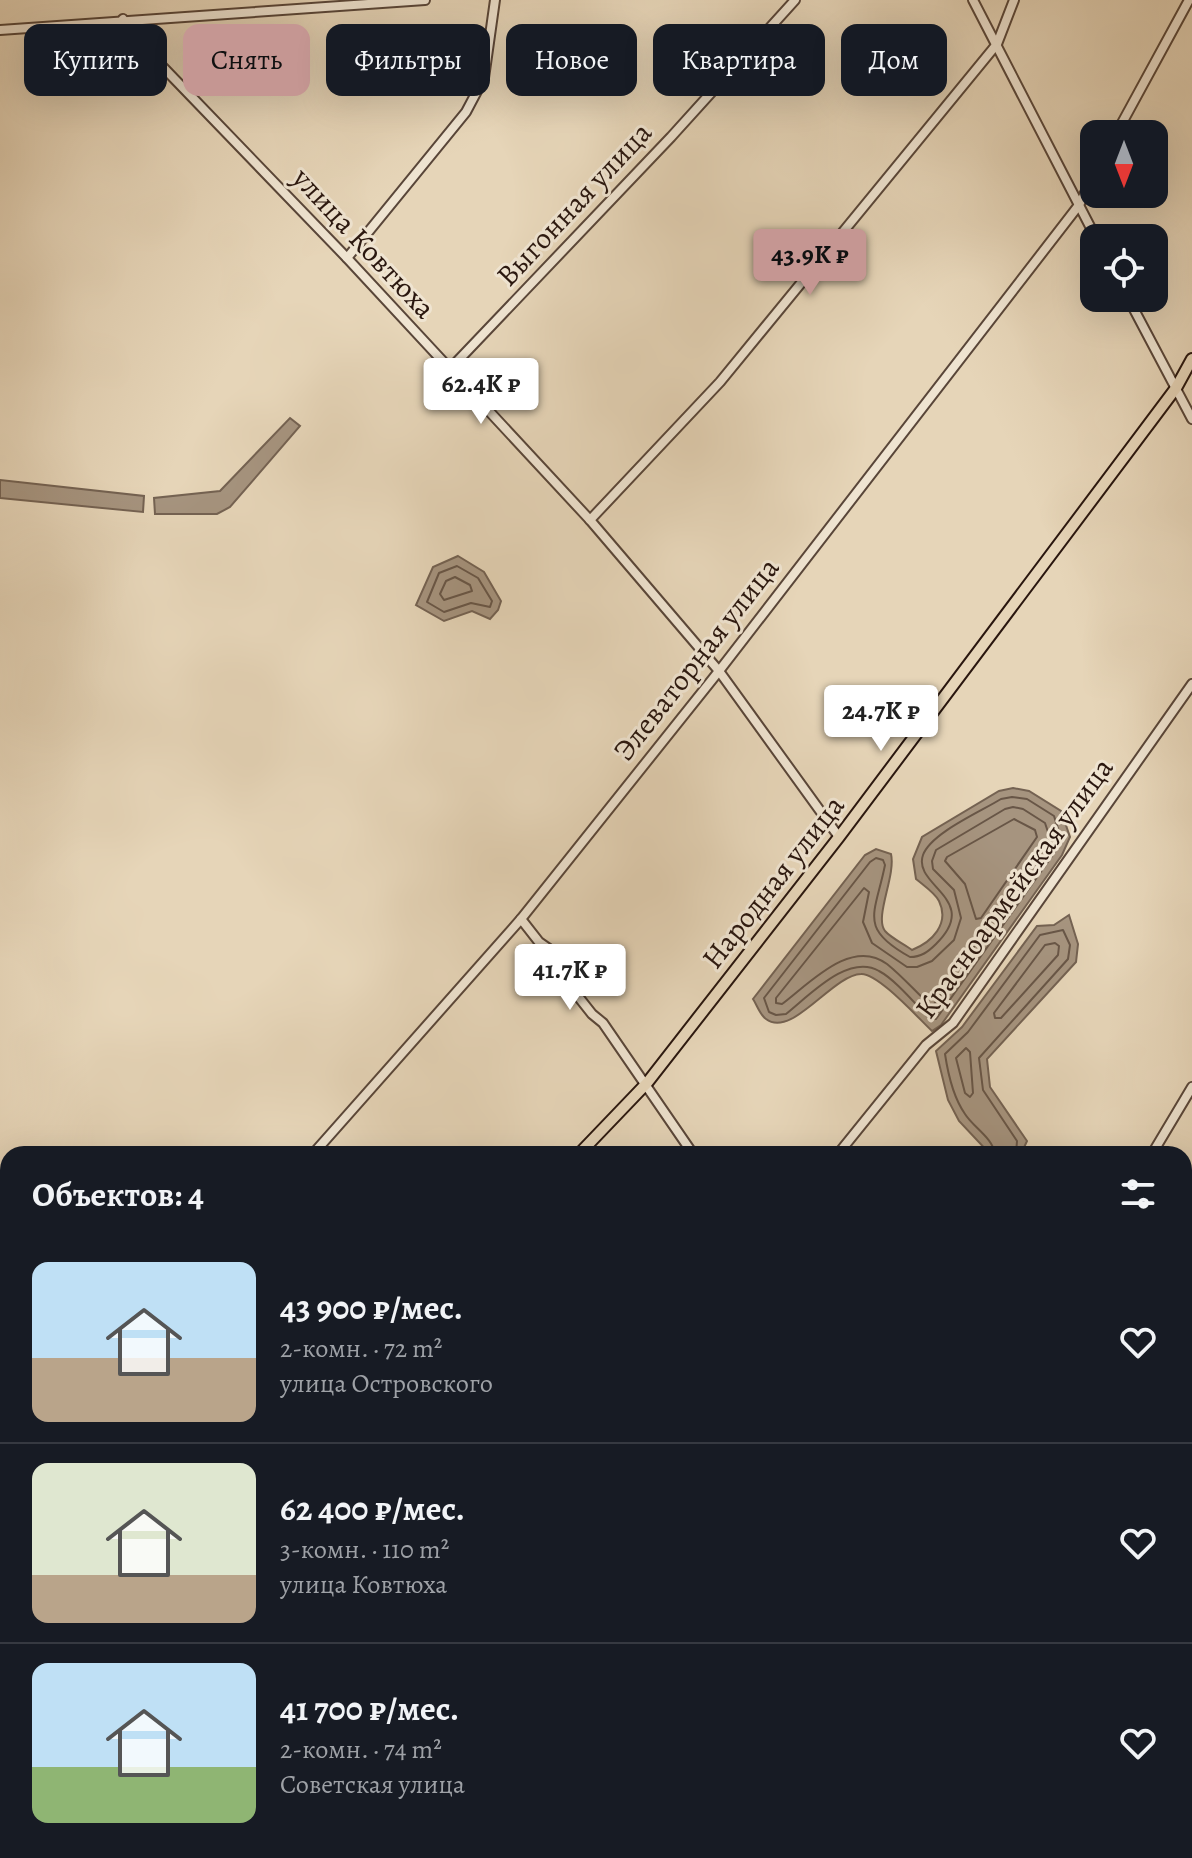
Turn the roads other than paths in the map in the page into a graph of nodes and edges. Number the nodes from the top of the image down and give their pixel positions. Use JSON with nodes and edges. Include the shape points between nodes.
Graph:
{"nodes":[{"id":1,"x":425,"y":0,"type":"edge"},
{"id":2,"x":495,"y":0,"type":"edge"},
{"id":3,"x":795,"y":0,"type":"edge"},
{"id":4,"x":973,"y":0,"type":"edge"},
{"id":5,"x":1014,"y":0,"type":"edge"},
{"id":6,"x":1189,"y":0,"type":"edge"},
{"id":7,"x":123,"y":19,"type":"junction"},
{"id":8,"x":0,"y":30,"type":"edge"},
{"id":9,"x":997,"y":44,"type":"junction"},
{"id":10,"x":1124,"y":120,"type":"edge"},
{"id":11,"x":1079,"y":205,"type":"junction"},
{"id":12,"x":1089,"y":224,"type":"edge"},
{"id":13,"x":347,"y":258,"type":"junction"},
{"id":14,"x":1135,"y":312,"type":"edge"},
{"id":15,"x":1192,"y":359,"type":"edge"},
{"id":16,"x":450,"y":369,"type":"junction"},
{"id":17,"x":1176,"y":388,"type":"junction"},
{"id":18,"x":1192,"y":419,"type":"edge"},
{"id":19,"x":590,"y":520,"type":"junction"},
{"id":20,"x":719,"y":671,"type":"junction"},
{"id":21,"x":1192,"y":684,"type":"edge"},
{"id":22,"x":839,"y":837,"type":"junction"},
{"id":23,"x":521,"y":919,"type":"junction"},
{"id":24,"x":647,"y":1083,"type":"junction"},
{"id":25,"x":1192,"y":1087,"type":"edge"},
{"id":26,"x":320,"y":1146,"type":"edge"},
{"id":27,"x":587,"y":1146,"type":"edge"},
{"id":28,"x":688,"y":1146,"type":"edge"},
{"id":29,"x":844,"y":1146,"type":"edge"},
{"id":30,"x":1157,"y":1146,"type":"edge"}],
"edges":[{"from":1,"to":7,"type":"street"},
{"from":2,"to":13,"type":"street","via":[[484,78],[466,112]]},
{"from":3,"to":16,"type":"street","name":"Выгонная улица"},
{"from":4,"to":9,"type":"street"},
{"from":5,"to":9,"type":"street"},
{"from":6,"to":10,"type":"street"},
{"from":7,"to":8,"type":"street"},
{"from":7,"to":13,"type":"street","name":"улица Ковтюха","via":[[133,36]]},
{"from":9,"to":11,"type":"street"},
{"from":9,"to":19,"type":"street","via":[[720,382]]},
{"from":11,"to":12,"type":"street"},
{"from":11,"to":20,"type":"street","name":"Элеваторная улица"},
{"from":13,"to":16,"type":"street","name":"улица Ковтюха"},
{"from":14,"to":17,"type":"street"},
{"from":15,"to":17,"type":"main road","name":"Народная улица"},
{"from":16,"to":19,"type":"street","name":"улица Ковтюха"},
{"from":17,"to":18,"type":"street"},
{"from":17,"to":22,"type":"main road","name":"Народная улица"},
{"from":19,"to":20,"type":"street","name":"улица Ковтюха"},
{"from":20,"to":22,"type":"street","name":"улица Ковтюха"},
{"from":20,"to":23,"type":"street","name":"Элеваторная улица"},
{"from":21,"to":29,"type":"street","name":"Красноармейская улица","via":[[953,1023],[926,1045]]},
{"from":22,"to":24,"type":"main road","name":"Народная улица"},
{"from":23,"to":24,"type":"street"},
{"from":23,"to":26,"type":"street","name":"Элеваторная улица"},
{"from":24,"to":27,"type":"main road","name":"Народная улица"},
{"from":24,"to":28,"type":"street"},
{"from":25,"to":30,"type":"street"}]}
